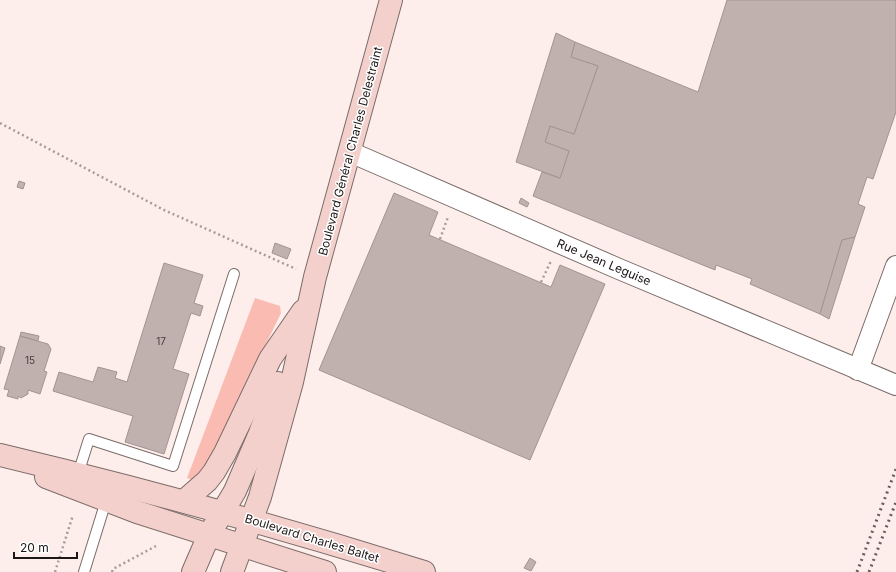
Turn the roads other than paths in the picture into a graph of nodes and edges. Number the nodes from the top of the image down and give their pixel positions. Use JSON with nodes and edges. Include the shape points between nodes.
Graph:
{"nodes":[{"id":1,"x":391,"y":0,"type":"edge"},
{"id":2,"x":350,"y":152,"type":"junction"},
{"id":3,"x":896,"y":266,"type":"edge"},
{"id":4,"x":234,"y":274,"type":"dead end"},
{"id":5,"x":309,"y":302,"type":"junction"},
{"id":6,"x":858,"y":370,"type":"junction"},
{"id":7,"x":896,"y":385,"type":"edge"},
{"id":8,"x":0,"y":455,"type":"edge"},
{"id":9,"x":0,"y":459,"type":"edge"},
{"id":10,"x":78,"y":474,"type":"junction"},
{"id":11,"x":106,"y":501,"type":"junction"},
{"id":12,"x":184,"y":501,"type":"junction"},
{"id":13,"x":223,"y":512,"type":"junction"},
{"id":14,"x":252,"y":520,"type":"junction"},
{"id":15,"x":209,"y":535,"type":"junction"},
{"id":16,"x":242,"y":546,"type":"junction"},
{"id":17,"x":84,"y":572,"type":"edge"},
{"id":18,"x":193,"y":572,"type":"edge"},
{"id":19,"x":232,"y":572,"type":"edge"},
{"id":20,"x":325,"y":572,"type":"edge"},
{"id":21,"x":424,"y":572,"type":"edge"}],
"edges":[{"from":1,"to":2,"type":"street","name":"Boulevard Général Charles Delestraint"},
{"from":2,"to":5,"type":"street","name":"Boulevard Général Charles Delestraint"},
{"from":2,"to":6,"type":"street","name":"Rue Jean Leguise"},
{"from":3,"to":6,"type":"street"},
{"from":4,"to":10,"type":"lane","via":[[173,466],[89,439]]},
{"from":5,"to":12,"type":"street","name":"Boulevard Général Charles Delestraint","via":[[270,359],[214,472]]},
{"from":5,"to":13,"type":"street","name":"Boulevard Général Charles Delestraint","via":[[260,433]]},
{"from":5,"to":14,"type":"street","name":"Boulevard Général Charles Delestraint","via":[[292,382]]},
{"from":6,"to":7,"type":"street","name":"Rue Jean Leguise"},
{"from":8,"to":10,"type":"street","name":"Boulevard Charles Baltet"},
{"from":9,"to":11,"type":"street"},
{"from":10,"to":12,"type":"street","name":"Boulevard Charles Baltet"},
{"from":11,"to":15,"type":"street"},
{"from":11,"to":17,"type":"lane"},
{"from":12,"to":13,"type":"street","name":"Boulevard Charles Baltet"},
{"from":13,"to":14,"type":"street","name":"Boulevard Charles Baltet"},
{"from":13,"to":15,"type":"street","name":"Boulevard Général Charles Delestraint"},
{"from":14,"to":16,"type":"street","name":"Boulevard Général Charles Delestraint"},
{"from":14,"to":21,"type":"street","name":"Boulevard Charles Baltet"},
{"from":15,"to":16,"type":"street"},
{"from":15,"to":18,"type":"street","name":"Boulevard Général Charles Delestraint"},
{"from":16,"to":19,"type":"street","name":"Boulevard Général Charles Delestraint"},
{"from":16,"to":20,"type":"street"}]}
